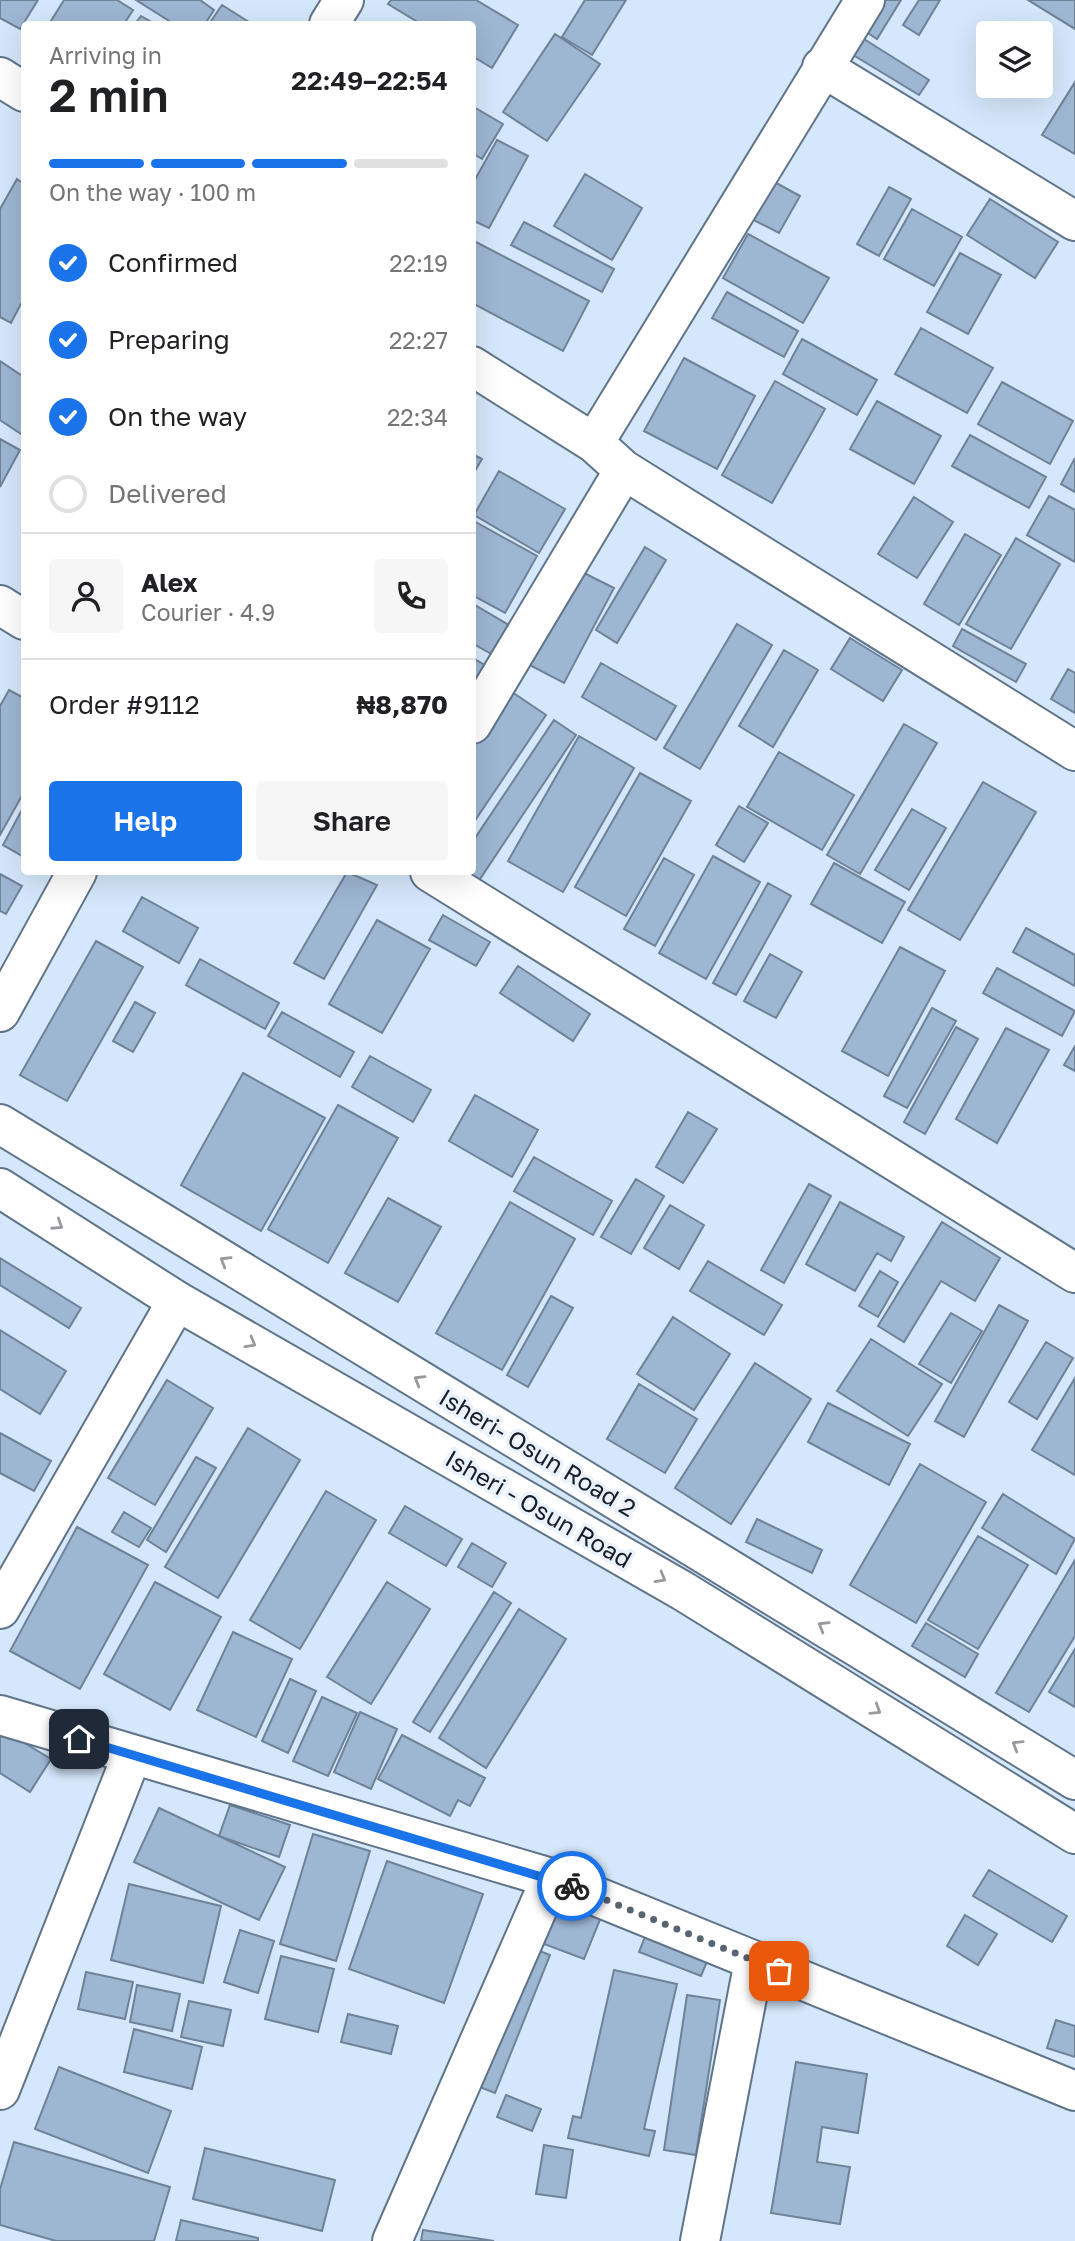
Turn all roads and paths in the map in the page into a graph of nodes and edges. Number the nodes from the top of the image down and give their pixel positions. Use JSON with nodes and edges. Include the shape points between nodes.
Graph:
{"nodes":[{"id":1,"x":344,"y":0,"type":"edge"},
{"id":2,"x":865,"y":0,"type":"edge"},
{"id":3,"x":331,"y":21,"type":"edge"},
{"id":4,"x":822,"y":67,"type":"junction"},
{"id":5,"x":0,"y":77,"type":"edge"},
{"id":6,"x":21,"y":90,"type":"edge"},
{"id":7,"x":1075,"y":221,"type":"edge"},
{"id":8,"x":476,"y":369,"type":"edge"},
{"id":9,"x":594,"y":443,"type":"junction"},
{"id":10,"x":624,"y":470,"type":"junction"},
{"id":11,"x":0,"y":605,"type":"edge"},
{"id":12,"x":21,"y":619,"type":"edge"},
{"id":13,"x":476,"y":717,"type":"edge"},
{"id":14,"x":1075,"y":751,"type":"edge"},
{"id":15,"x":74,"y":875,"type":"edge"},
{"id":16,"x":435,"y":875,"type":"edge"},
{"id":17,"x":0,"y":1012,"type":"edge"},
{"id":18,"x":0,"y":1124,"type":"edge"},
{"id":19,"x":0,"y":1188,"type":"edge"},
{"id":20,"x":1075,"y":1273,"type":"edge"},
{"id":21,"x":177,"y":1301,"type":"junction"},
{"id":22,"x":0,"y":1609,"type":"edge"},
{"id":23,"x":0,"y":1715,"type":"edge"},
{"id":24,"x":132,"y":1755,"type":"junction"},
{"id":25,"x":1075,"y":1780,"type":"edge"},
{"id":26,"x":1075,"y":1834,"type":"edge"},
{"id":27,"x":551,"y":1878,"type":"junction"},
{"id":28,"x":754,"y":1961,"type":"junction"},
{"id":29,"x":0,"y":2090,"type":"edge"},
{"id":30,"x":1075,"y":2091,"type":"edge"},
{"id":31,"x":392,"y":2241,"type":"edge"},
{"id":32,"x":700,"y":2241,"type":"edge"}],
"edges":[{"from":1,"to":3,"type":"street"},
{"from":2,"to":4,"type":"street"},
{"from":4,"to":7,"type":"street"},
{"from":4,"to":9,"type":"street"},
{"from":5,"to":6,"type":"street"},
{"from":8,"to":9,"type":"street"},
{"from":9,"to":10,"type":"street"},
{"from":10,"to":13,"type":"street"},
{"from":10,"to":14,"type":"street"},
{"from":11,"to":12,"type":"street"},
{"from":15,"to":17,"type":"street"},
{"from":16,"to":20,"type":"street"},
{"from":25,"to":18,"type":"street","name":"Isheri- Osun Road 2","one_way":true},
{"from":19,"to":21,"type":"street","name":"Isheri - Osun Road","one_way":true},
{"from":21,"to":22,"type":"street"},
{"from":21,"to":26,"type":"street","name":"Isheri - Osun Road","one_way":true,"via":[[683,1591]]},
{"from":23,"to":24,"type":"street"},
{"from":24,"to":27,"type":"street"},
{"from":24,"to":29,"type":"street"},
{"from":27,"to":28,"type":"street"},
{"from":27,"to":31,"type":"street"},
{"from":28,"to":30,"type":"street"},
{"from":28,"to":32,"type":"street"}]}
